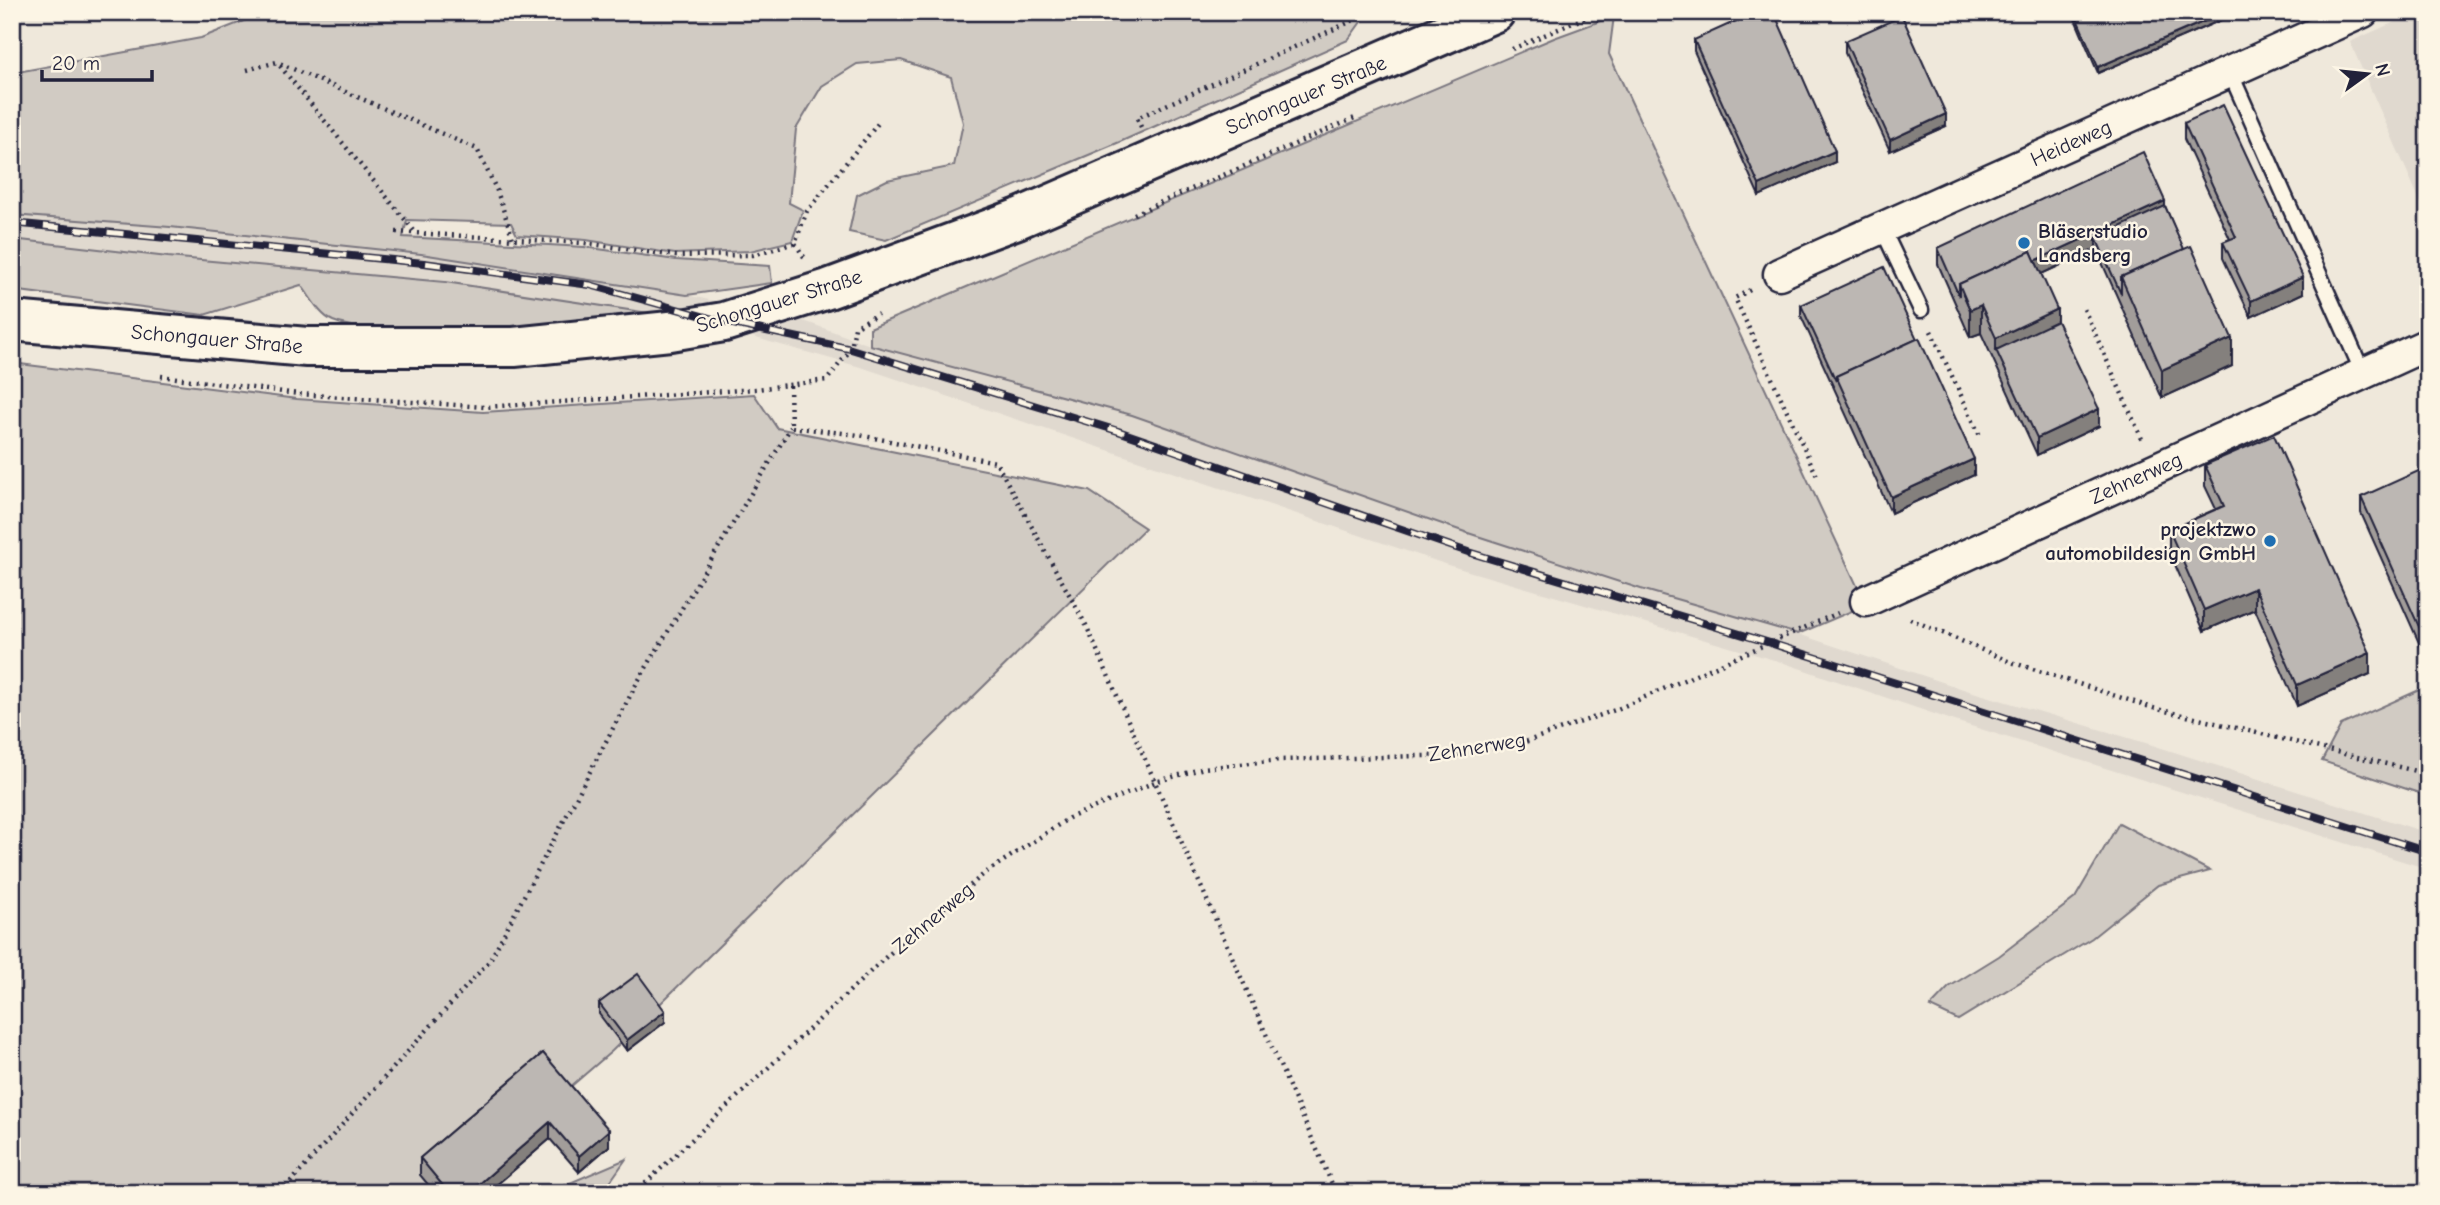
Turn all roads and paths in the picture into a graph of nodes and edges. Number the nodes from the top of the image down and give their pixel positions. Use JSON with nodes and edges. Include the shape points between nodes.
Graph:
{"nodes":[{"id":1,"x":1587,"y":12,"type":"edge"},
{"id":2,"x":1598,"y":12,"type":"edge"},
{"id":3,"x":2363,"y":12,"type":"edge"},
{"id":4,"x":1492,"y":13,"type":"edge"},
{"id":5,"x":277,"y":62,"type":"junction"},
{"id":6,"x":247,"y":70,"type":"dead end"},
{"id":7,"x":2230,"y":72,"type":"junction"},
{"id":8,"x":880,"y":121,"type":"dead end"},
{"id":9,"x":1882,"y":228,"type":"junction"},
{"id":10,"x":396,"y":232,"type":"dead end"},
{"id":11,"x":416,"y":233,"type":"junction"},
{"id":12,"x":513,"y":239,"type":"junction"},
{"id":13,"x":795,"y":243,"type":"junction"},
{"id":14,"x":1779,"y":274,"type":"joint"},
{"id":15,"x":828,"y":289,"type":"junction"},
{"id":16,"x":2084,"y":309,"type":"dead end"},
{"id":17,"x":1921,"y":310,"type":"joint"},
{"id":18,"x":12,"y":321,"type":"edge"},
{"id":19,"x":2428,"y":344,"type":"edge"},
{"id":20,"x":851,"y":349,"type":"dead end"},
{"id":21,"x":2363,"y":373,"type":"junction"},
{"id":22,"x":152,"y":374,"type":"dead end"},
{"id":23,"x":790,"y":385,"type":"junction"},
{"id":24,"x":791,"y":427,"type":"junction"},
{"id":25,"x":1981,"y":438,"type":"dead end"},
{"id":26,"x":2155,"y":468,"type":"junction"},
{"id":27,"x":1817,"y":476,"type":"dead end"},
{"id":28,"x":1866,"y":601,"type":"junction"},
{"id":29,"x":2428,"y":774,"type":"edge"},
{"id":30,"x":1155,"y":782,"type":"junction"},
{"id":31,"x":281,"y":1193,"type":"edge"},
{"id":32,"x":635,"y":1193,"type":"edge"},
{"id":33,"x":1336,"y":1193,"type":"edge"}],
"edges":[{"from":1,"to":2,"type":"path","via":[[1590,17]]},
{"from":3,"to":7,"type":"street","name":"Heideweg"},
{"from":4,"to":15,"type":"main road","name":"Schongauer Straße","via":[[1017,219]]},
{"from":5,"to":6,"type":"path"},
{"from":5,"to":11,"type":"path"},
{"from":5,"to":12,"type":"path","via":[[477,149]]},
{"from":7,"to":9,"type":"street","name":"Heideweg"},
{"from":7,"to":21,"type":"lane"},
{"from":8,"to":13,"type":"path","via":[[807,211]]},
{"from":9,"to":14,"type":"street","name":"Heideweg"},
{"from":9,"to":17,"type":"lane"},
{"from":10,"to":11,"type":"path"},
{"from":11,"to":12,"type":"path"},
{"from":12,"to":13,"type":"path","via":[[676,256],[753,255]]},
{"from":13,"to":15,"type":"path"},
{"from":14,"to":27,"type":"path","via":[[1735,298]]},
{"from":15,"to":18,"type":"main road","name":"Schongauer Straße","via":[[724,322],[514,347],[307,346]]},
{"from":16,"to":26,"type":"path"},
{"from":17,"to":25,"type":"path"},
{"from":19,"to":21,"type":"street","name":"Zehnerweg"},
{"from":20,"to":23,"type":"path","via":[[827,380]]},
{"from":21,"to":26,"type":"street","name":"Zehnerweg"},
{"from":22,"to":23,"type":"path","via":[[298,394],[485,407]]},
{"from":23,"to":24,"type":"path"},
{"from":24,"to":30,"type":"path","via":[[859,435],[996,463],[1086,625]]},
{"from":24,"to":31,"type":"path","via":[[636,683],[490,960]]},
{"from":26,"to":28,"type":"street","name":"Zehnerweg"},
{"from":28,"to":29,"type":"path","via":[[2008,661],[2153,708]]},
{"from":28,"to":30,"type":"path","name":"Zehnerweg","via":[[1615,710],[1522,743],[1457,755],[1279,760],[1204,768]]},
{"from":30,"to":32,"type":"path","name":"Zehnerweg","via":[[1069,818],[985,873],[887,956]]},
{"from":30,"to":33,"type":"path"}]}
